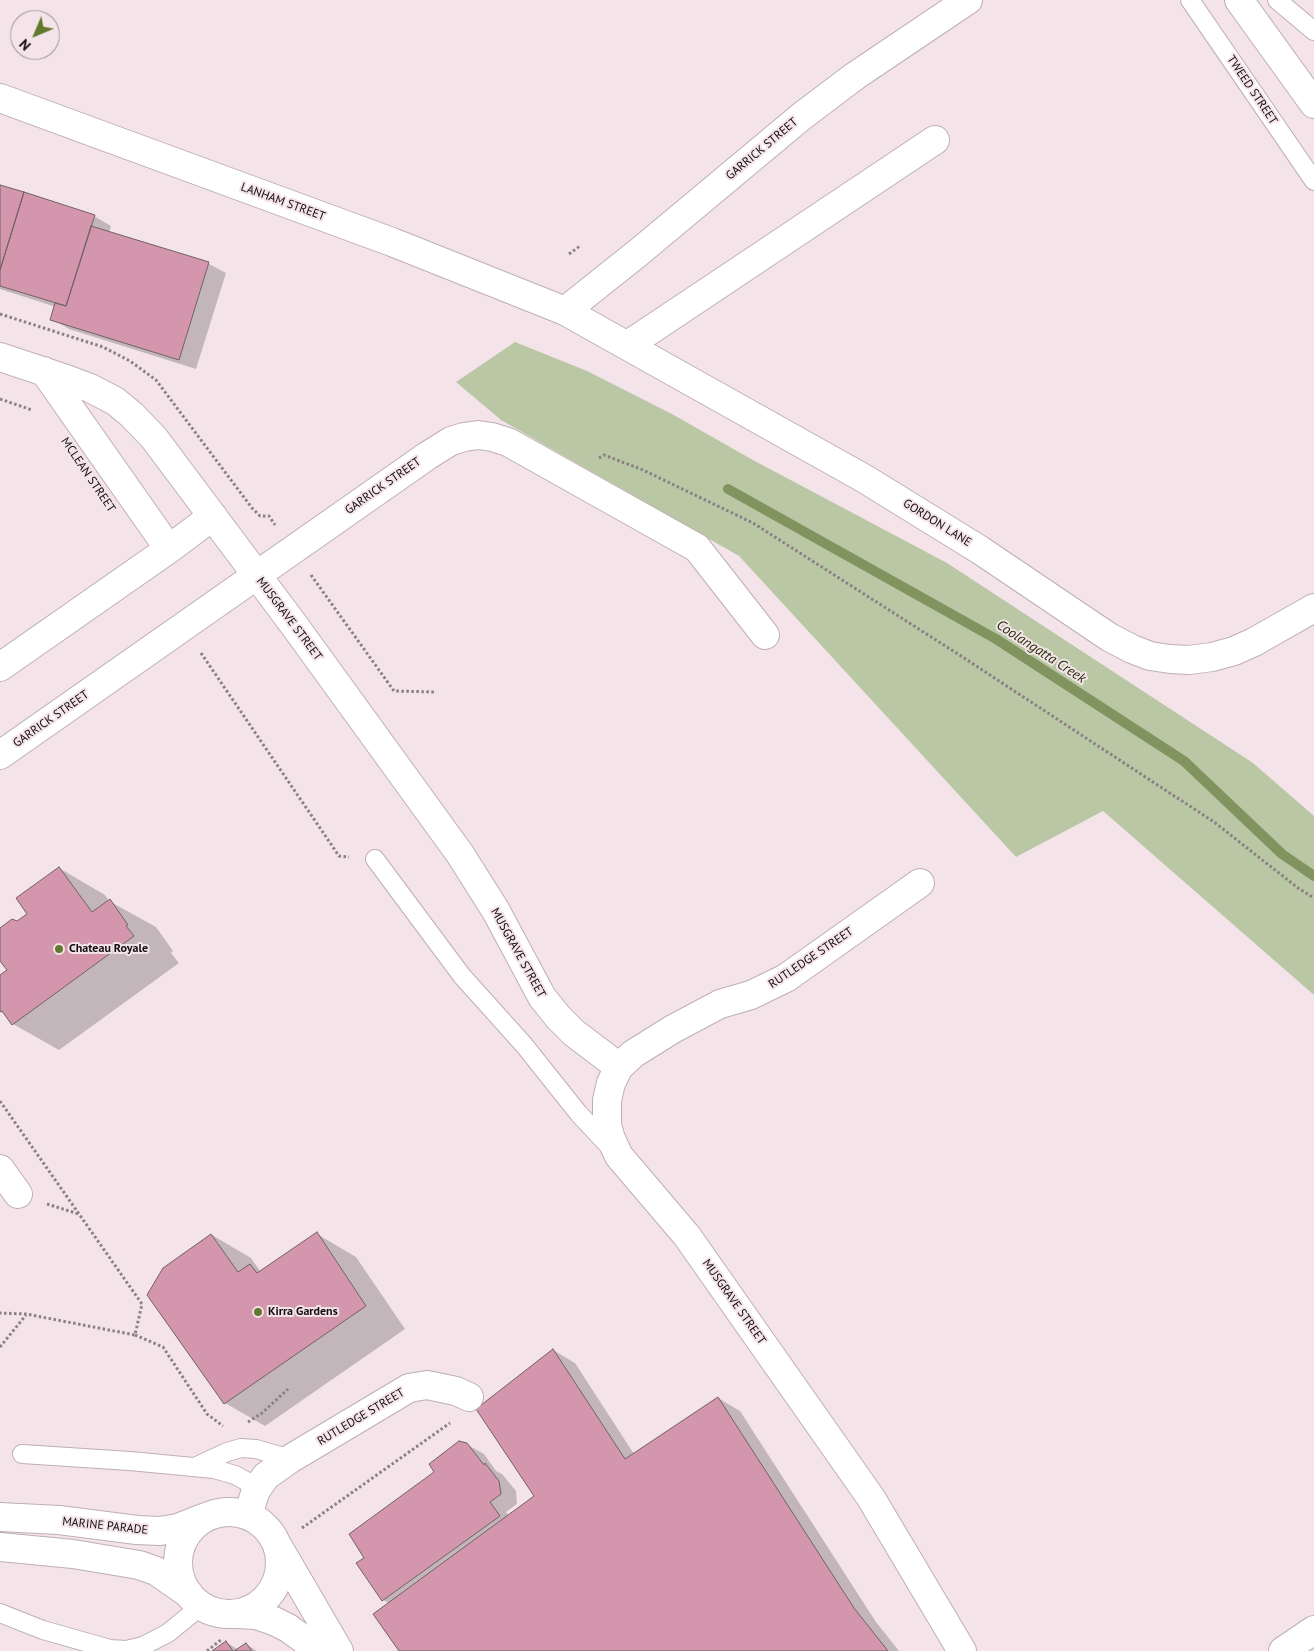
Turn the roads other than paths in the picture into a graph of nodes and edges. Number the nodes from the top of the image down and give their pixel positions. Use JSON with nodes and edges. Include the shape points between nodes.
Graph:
{"nodes":[{"id":1,"x":968,"y":0,"type":"edge"},
{"id":2,"x":1190,"y":0,"type":"edge"},
{"id":3,"x":1240,"y":0,"type":"edge"},
{"id":4,"x":1278,"y":0,"type":"edge"},
{"id":5,"x":1314,"y":31,"type":"edge"},
{"id":6,"x":0,"y":98,"type":"edge"},
{"id":7,"x":1314,"y":104,"type":"edge"},
{"id":8,"x":935,"y":140,"type":"dead end"},
{"id":9,"x":1314,"y":181,"type":"edge"},
{"id":10,"x":565,"y":311,"type":"junction"},
{"id":11,"x":628,"y":345,"type":"junction"},
{"id":12,"x":0,"y":357,"type":"edge"},
{"id":13,"x":44,"y":371,"type":"junction"},
{"id":14,"x":213,"y":516,"type":"junction"},
{"id":15,"x":169,"y":549,"type":"junction"},
{"id":16,"x":256,"y":575,"type":"junction"},
{"id":17,"x":1314,"y":608,"type":"edge"},
{"id":18,"x":765,"y":635,"type":"dead end"},
{"id":19,"x":0,"y":668,"type":"edge"},
{"id":20,"x":0,"y":755,"type":"edge"},
{"id":21,"x":375,"y":859,"type":"dead end"},
{"id":22,"x":920,"y":882,"type":"dead end"},
{"id":23,"x":619,"y":1067,"type":"junction"},
{"id":24,"x":619,"y":1156,"type":"junction"},
{"id":25,"x":0,"y":1169,"type":"edge"},
{"id":26,"x":18,"y":1194,"type":"dead end"},
{"id":27,"x":469,"y":1397,"type":"road end"},
{"id":28,"x":22,"y":1454,"type":"dead end"},
{"id":29,"x":290,"y":1459,"type":"junction"},
{"id":30,"x":189,"y":1466,"type":"junction"},
{"id":31,"x":257,"y":1487,"type":"junction"},
{"id":32,"x":248,"y":1515,"type":"junction"},
{"id":33,"x":0,"y":1517,"type":"edge"},
{"id":34,"x":207,"y":1517,"type":"junction"},
{"id":35,"x":0,"y":1547,"type":"edge"},
{"id":36,"x":278,"y":1547,"type":"junction"},
{"id":37,"x":194,"y":1599,"type":"junction"},
{"id":38,"x":1,"y":1613,"type":"edge"},
{"id":39,"x":236,"y":1614,"type":"junction"},
{"id":40,"x":1314,"y":1630,"type":"edge"},
{"id":41,"x":320,"y":1651,"type":"edge"},
{"id":42,"x":339,"y":1651,"type":"edge"},
{"id":43,"x":962,"y":1651,"type":"edge"},
{"id":44,"x":1283,"y":1651,"type":"edge"}],
"edges":[{"from":1,"to":10,"type":"street","name":"GARRICK STREET","via":[[802,116]]},
{"from":2,"to":9,"type":"lane","name":"TWEED STREET"},
{"from":3,"to":7,"type":"street"},
{"from":4,"to":5,"type":"lane"},
{"from":6,"to":10,"type":"street","name":"LANHAM STREET","via":[[392,242]]},
{"from":8,"to":11,"type":"street"},
{"from":10,"to":11,"type":"street","name":"GORDON LANE"},
{"from":11,"to":17,"type":"street","name":"GORDON LANE","via":[[865,479],[980,550],[1108,637],[1150,656],[1189,660],[1234,651]]},
{"from":12,"to":13,"type":"street","name":"MUSGRAVE STREET"},
{"from":13,"to":14,"type":"street","name":"MUSGRAVE STREET","via":[[115,400],[154,438]]},
{"from":13,"to":15,"type":"street"},
{"from":14,"to":15,"type":"street"},
{"from":14,"to":16,"type":"street","name":"MUSGRAVE STREET"},
{"from":15,"to":19,"type":"street"},
{"from":16,"to":18,"type":"street","name":"GARRICK STREET","via":[[440,447],[478,435],[508,442],[697,548]]},
{"from":16,"to":20,"type":"street","name":"GARRICK STREET"},
{"from":16,"to":23,"type":"street","name":"MUSGRAVE STREET","via":[[460,854],[542,997],[565,1025]]},
{"from":21,"to":24,"type":"lane","via":[[462,976],[579,1114]]},
{"from":22,"to":23,"type":"street","name":"RUTLEDGE STREET","via":[[786,978],[762,991],[709,1009],[638,1050]]},
{"from":23,"to":24,"type":"street","name":"MUSGRAVE STREET","via":[[609,1091],[606,1117],[608,1131]]},
{"from":24,"to":43,"type":"street","name":"MUSGRAVE STREET","via":[[687,1236],[871,1498]]},
{"from":25,"to":26,"type":"street"},
{"from":27,"to":29,"type":"street","name":"RUTLEDGE STREET","via":[[427,1385],[414,1386]]},
{"from":28,"to":30,"type":"lane"},
{"from":29,"to":30,"type":"lane","via":[[241,1448],[198,1466]]},
{"from":29,"to":31,"type":"street","name":"RUTLEDGE STREET","via":[[266,1476]]},
{"from":30,"to":31,"type":"lane","via":[[224,1471]]},
{"from":31,"to":32,"type":"street","name":"RUTLEDGE STREET"},
{"from":32,"to":34,"type":"street","via":[[224,1512]]},
{"from":32,"to":36,"type":"street","via":[[264,1525]]},
{"from":33,"to":34,"type":"street","name":"MARINE PARADE","via":[[160,1531]]},
{"from":34,"to":37,"type":"street","via":[[194,1525],[180,1551],[180,1574]]},
{"from":35,"to":37,"type":"street","via":[[74,1554],[139,1565],[156,1571]]},
{"from":36,"to":39,"type":"street","via":[[280,1571],[271,1593],[259,1605]]},
{"from":36,"to":42,"type":"street"},
{"from":37,"to":38,"type":"lane","via":[[190,1616],[168,1633],[144,1646],[126,1650],[110,1649],[43,1630]]},
{"from":37,"to":39,"type":"street","via":[[211,1610]]},
{"from":39,"to":41,"type":"street","via":[[256,1615],[274,1621]]},
{"from":40,"to":44,"type":"street"}]}
